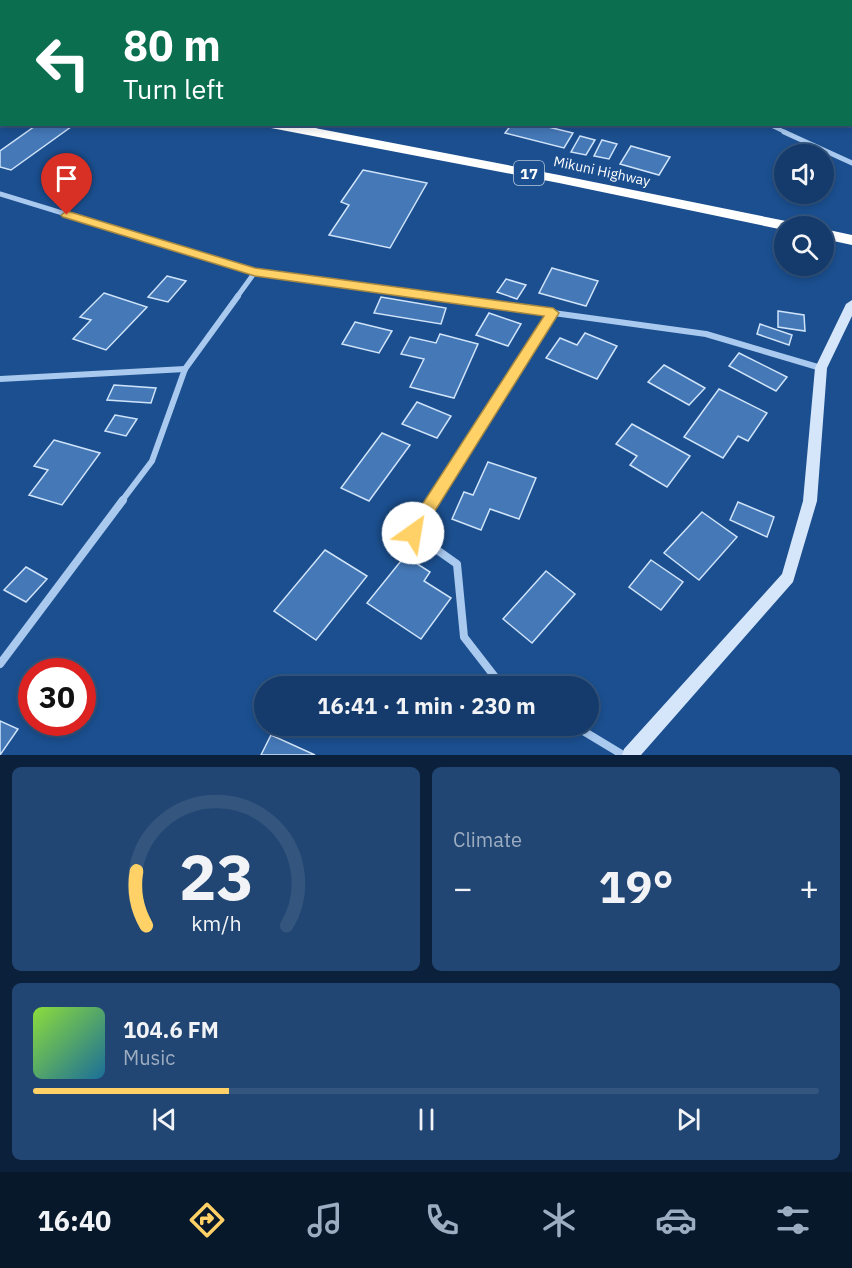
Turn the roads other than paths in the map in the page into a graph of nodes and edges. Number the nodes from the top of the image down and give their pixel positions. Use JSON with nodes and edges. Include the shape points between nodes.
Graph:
{"nodes":[{"id":1,"x":293,"y":126,"type":"edge"},
{"id":2,"x":772,"y":126,"type":"edge"},
{"id":3,"x":315,"y":128,"type":"edge"},
{"id":4,"x":852,"y":162,"type":"edge"},
{"id":5,"x":0,"y":194,"type":"edge"},
{"id":6,"x":774,"y":224,"type":"edge"},
{"id":7,"x":834,"y":236,"type":"edge"},
{"id":8,"x":852,"y":240,"type":"edge"},
{"id":9,"x":255,"y":272,"type":"junction"},
{"id":10,"x":852,"y":304,"type":"edge"},
{"id":11,"x":553,"y":313,"type":"junction"},
{"id":12,"x":185,"y":369,"type":"junction"},
{"id":13,"x":821,"y":369,"type":"junction"},
{"id":14,"x":0,"y":379,"type":"edge"},
{"id":15,"x":0,"y":664,"type":"edge"},
{"id":16,"x":494,"y":676,"type":"edge"},
{"id":17,"x":591,"y":736,"type":"edge"},
{"id":18,"x":622,"y":755,"type":"edge"},
{"id":19,"x":630,"y":755,"type":"edge"}],
"edges":[{"from":1,"to":3,"type":"highway","name":"Mikuni Highway","number":"17"},
{"from":2,"to":4,"type":"street"},
{"from":3,"to":6,"type":"highway","name":"Mikuni Highway","number":"17"},
{"from":5,"to":9,"type":"street"},
{"from":7,"to":8,"type":"highway"},
{"from":9,"to":11,"type":"street"},
{"from":9,"to":12,"type":"street"},
{"from":10,"to":13,"type":"street"},
{"from":11,"to":13,"type":"street","via":[[706,334]]},
{"from":11,"to":16,"type":"street","via":[[413,533],[457,564],[464,637]]},
{"from":12,"to":14,"type":"street"},
{"from":12,"to":15,"type":"street","via":[[152,461]]},
{"from":13,"to":19,"type":"street","via":[[810,501],[788,577]]},
{"from":17,"to":18,"type":"street"}]}
